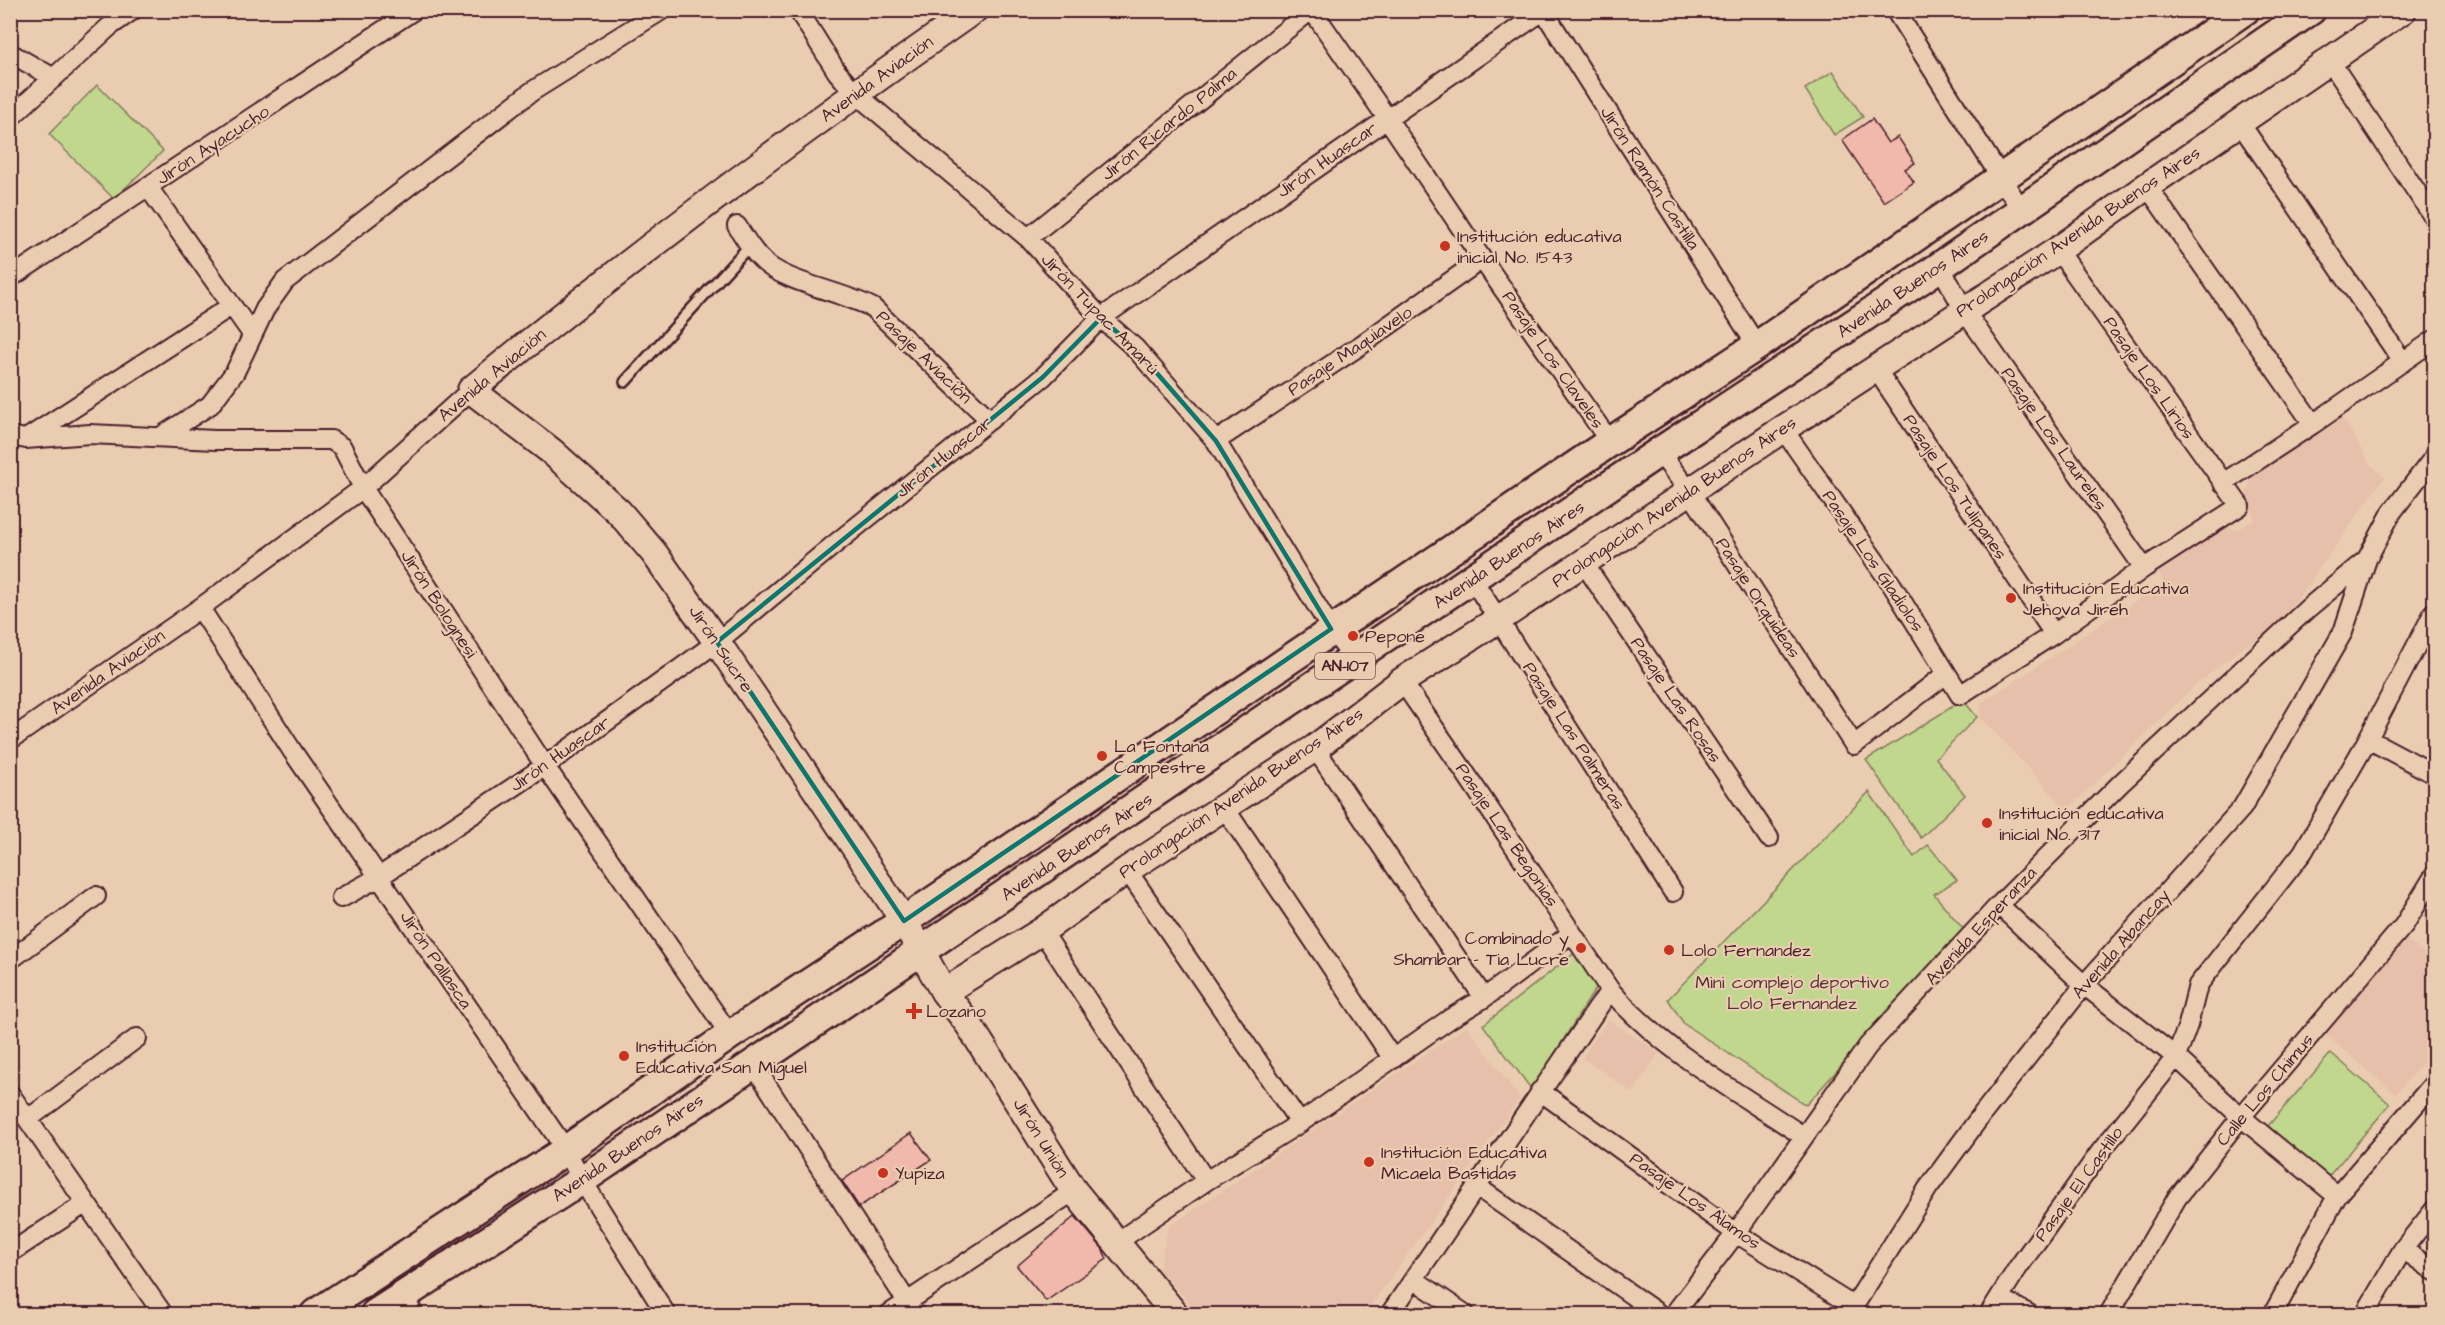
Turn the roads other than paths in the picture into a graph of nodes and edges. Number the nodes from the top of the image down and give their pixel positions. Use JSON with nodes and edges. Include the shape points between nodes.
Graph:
{"nodes":[{"id":1,"x":133,"y":10,"type":"edge"},
{"id":2,"x":662,"y":10,"type":"edge"},
{"id":3,"x":798,"y":10,"type":"edge"},
{"id":4,"x":974,"y":10,"type":"edge"},
{"id":5,"x":1311,"y":10,"type":"edge"},
{"id":6,"x":1895,"y":10,"type":"edge"},
{"id":7,"x":2245,"y":10,"type":"edge"},
{"id":8,"x":2312,"y":10,"type":"edge"},
{"id":9,"x":2403,"y":10,"type":"edge"},
{"id":10,"x":1543,"y":11,"type":"edge"},
{"id":11,"x":404,"y":13,"type":"edge"},
{"id":12,"x":10,"y":53,"type":"edge"},
{"id":13,"x":2330,"y":61,"type":"junction"},
{"id":14,"x":54,"y":78,"type":"junction"},
{"id":15,"x":855,"y":93,"type":"junction"},
{"id":16,"x":10,"y":118,"type":"edge"},
{"id":17,"x":1387,"y":118,"type":"junction"},
{"id":18,"x":2240,"y":123,"type":"junction"},
{"id":19,"x":2001,"y":178,"type":"junction"},
{"id":20,"x":2147,"y":186,"type":"junction"},
{"id":21,"x":148,"y":188,"type":"junction"},
{"id":22,"x":2022,"y":211,"type":"junction"},
{"id":23,"x":2434,"y":218,"type":"edge"},
{"id":24,"x":737,"y":226,"type":"dead end"},
{"id":25,"x":1028,"y":238,"type":"junction"},
{"id":26,"x":750,"y":245,"type":"junction"},
{"id":27,"x":2058,"y":250,"type":"junction"},
{"id":28,"x":1482,"y":259,"type":"junction"},
{"id":29,"x":1940,"y":266,"type":"junction"},
{"id":30,"x":10,"y":278,"type":"edge"},
{"id":31,"x":231,"y":306,"type":"junction"},
{"id":32,"x":1964,"y":310,"type":"junction"},
{"id":33,"x":1101,"y":318,"type":"junction"},
{"id":34,"x":252,"y":334,"type":"junction"},
{"id":35,"x":2434,"y":340,"type":"edge"},
{"id":36,"x":1757,"y":346,"type":"junction"},
{"id":37,"x":2403,"y":362,"type":"junction"},
{"id":38,"x":1876,"y":369,"type":"junction"},
{"id":39,"x":625,"y":382,"type":"dead end"},
{"id":40,"x":471,"y":390,"type":"junction"},
{"id":41,"x":990,"y":420,"type":"junction"},
{"id":42,"x":2313,"y":424,"type":"junction"},
{"id":43,"x":1783,"y":429,"type":"junction"},
{"id":44,"x":160,"y":437,"type":"junction"},
{"id":45,"x":18,"y":438,"type":"edge"},
{"id":46,"x":1216,"y":441,"type":"junction"},
{"id":47,"x":1610,"y":442,"type":"junction"},
{"id":48,"x":1659,"y":452,"type":"junction"},
{"id":49,"x":2434,"y":457,"type":"edge"},
{"id":50,"x":2223,"y":483,"type":"junction"},
{"id":51,"x":363,"y":488,"type":"junction"},
{"id":52,"x":1690,"y":492,"type":"junction"},
{"id":53,"x":2367,"y":560,"type":"junction"},
{"id":54,"x":1582,"y":562,"type":"junction"},
{"id":55,"x":2144,"y":568,"type":"junction"},
{"id":56,"x":1473,"y":580,"type":"junction"},
{"id":57,"x":200,"y":608,"type":"junction"},
{"id":58,"x":2434,"y":612,"type":"edge"},
{"id":59,"x":1499,"y":619,"type":"junction"},
{"id":60,"x":1331,"y":630,"type":"junction"},
{"id":61,"x":2054,"y":634,"type":"junction"},
{"id":62,"x":717,"y":642,"type":"junction"},
{"id":63,"x":1355,"y":660,"type":"junction"},
{"id":64,"x":1947,"y":674,"type":"junction"},
{"id":65,"x":1402,"y":681,"type":"junction"},
{"id":66,"x":2368,"y":739,"type":"junction"},
{"id":67,"x":10,"y":740,"type":"edge"},
{"id":68,"x":1315,"y":748,"type":"junction"},
{"id":69,"x":545,"y":766,"type":"junction"},
{"id":70,"x":2434,"y":774,"type":"edge"},
{"id":71,"x":1224,"y":807,"type":"junction"},
{"id":72,"x":1769,"y":838,"type":"dead end"},
{"id":73,"x":1127,"y":870,"type":"junction"},
{"id":74,"x":2434,"y":876,"type":"edge"},
{"id":75,"x":379,"y":877,"type":"junction"},
{"id":76,"x":1673,"y":892,"type":"dead end"},
{"id":77,"x":96,"y":896,"type":"dead end"},
{"id":78,"x":340,"y":898,"type":"dead end"},
{"id":79,"x":1999,"y":905,"type":"junction"},
{"id":80,"x":903,"y":921,"type":"junction"},
{"id":81,"x":1042,"y":931,"type":"junction"},
{"id":82,"x":1572,"y":933,"type":"junction"},
{"id":83,"x":920,"y":952,"type":"junction"},
{"id":84,"x":10,"y":960,"type":"edge"},
{"id":85,"x":2084,"y":985,"type":"junction"},
{"id":86,"x":1610,"y":990,"type":"junction"},
{"id":87,"x":944,"y":992,"type":"junction"},
{"id":88,"x":1484,"y":998,"type":"junction"},
{"id":89,"x":730,"y":1035,"type":"junction"},
{"id":90,"x":137,"y":1038,"type":"dead end"},
{"id":91,"x":2176,"y":1057,"type":"junction"},
{"id":92,"x":1393,"y":1059,"type":"junction"},
{"id":93,"x":753,"y":1064,"type":"junction"},
{"id":94,"x":2434,"y":1083,"type":"edge"},
{"id":95,"x":1540,"y":1091,"type":"junction"},
{"id":96,"x":10,"y":1094,"type":"edge"},
{"id":97,"x":2241,"y":1117,"type":"junction"},
{"id":98,"x":28,"y":1119,"type":"junction"},
{"id":99,"x":1300,"y":1123,"type":"junction"},
{"id":100,"x":1803,"y":1136,"type":"junction"},
{"id":101,"x":566,"y":1150,"type":"junction"},
{"id":102,"x":582,"y":1180,"type":"junction"},
{"id":103,"x":1206,"y":1181,"type":"junction"},
{"id":104,"x":1476,"y":1186,"type":"junction"},
{"id":105,"x":1074,"y":1191,"type":"junction"},
{"id":106,"x":2337,"y":1196,"type":"junction"},
{"id":107,"x":86,"y":1203,"type":"junction"},
{"id":108,"x":2434,"y":1210,"type":"edge"},
{"id":109,"x":1736,"y":1233,"type":"junction"},
{"id":110,"x":1117,"y":1242,"type":"junction"},
{"id":111,"x":2403,"y":1250,"type":"junction"},
{"id":112,"x":10,"y":1253,"type":"edge"},
{"id":113,"x":2434,"y":1271,"type":"edge"},
{"id":114,"x":1415,"y":1280,"type":"junction"},
{"id":115,"x":1999,"y":1298,"type":"junction"},
{"id":116,"x":408,"y":1306,"type":"edge"},
{"id":117,"x":911,"y":1308,"type":"edge"},
{"id":118,"x":1851,"y":1310,"type":"edge"},
{"id":119,"x":163,"y":1314,"type":"edge"},
{"id":120,"x":315,"y":1314,"type":"edge"},
{"id":121,"x":375,"y":1314,"type":"edge"},
{"id":122,"x":666,"y":1314,"type":"edge"},
{"id":123,"x":889,"y":1314,"type":"edge"},
{"id":124,"x":1175,"y":1314,"type":"edge"},
{"id":125,"x":1390,"y":1314,"type":"edge"},
{"id":126,"x":1465,"y":1314,"type":"edge"},
{"id":127,"x":1659,"y":1314,"type":"edge"},
{"id":128,"x":1674,"y":1314,"type":"edge"},
{"id":129,"x":1989,"y":1314,"type":"edge"},
{"id":130,"x":2029,"y":1314,"type":"edge"},
{"id":131,"x":2109,"y":1314,"type":"edge"},
{"id":132,"x":2273,"y":1314,"type":"edge"},
{"id":133,"x":2365,"y":1314,"type":"edge"}],
"edges":[{"from":1,"to":14,"type":"street"},
{"from":2,"to":34,"type":"street","via":[[531,92],[285,281]]},
{"from":3,"to":15,"type":"street","name":"Jirón Tupac Amarú"},
{"from":4,"to":15,"type":"street","name":"Avenida Aviación"},
{"from":5,"to":17,"type":"street","name":"Pasaje Los Claveles"},
{"from":5,"to":25,"type":"street","name":"Jirón Ricardo Palma"},
{"from":6,"to":19,"type":"street"},
{"from":7,"to":19,"type":"main road","name":"Avenida Buenos Aires","number":"AN-107"},
{"from":8,"to":22,"type":"main road","name":"Avenida Buenos Aires","number":"AN-107"},
{"from":9,"to":13,"type":"street","name":"Prolongación Avenida Buenos Aires"},
{"from":10,"to":17,"type":"street","name":"Jirón Huascar"},
{"from":10,"to":36,"type":"street","name":"Jirón Ramón Castilla"},
{"from":11,"to":21,"type":"street","name":"Jirón Ayacucho"},
{"from":12,"to":14,"type":"street"},
{"from":13,"to":18,"type":"street","name":"Prolongación Avenida Buenos Aires"},
{"from":13,"to":23,"type":"street"},
{"from":14,"to":16,"type":"street"},
{"from":15,"to":25,"type":"street","name":"Jirón Tupac Amarú"},
{"from":15,"to":40,"type":"street","name":"Avenida Aviación"},
{"from":17,"to":28,"type":"street","name":"Pasaje Los Claveles"},
{"from":17,"to":33,"type":"street","name":"Jirón Huascar"},
{"from":18,"to":20,"type":"street","name":"Prolongación Avenida Buenos Aires"},
{"from":18,"to":37,"type":"street"},
{"from":19,"to":22,"type":"street"},
{"from":19,"to":36,"type":"main road","name":"Avenida Buenos Aires","number":"AN-107"},
{"from":20,"to":27,"type":"street","name":"Prolongación Avenida Buenos Aires"},
{"from":20,"to":42,"type":"street"},
{"from":21,"to":30,"type":"street","name":"Jirón Ayacucho"},
{"from":21,"to":31,"type":"street"},
{"from":22,"to":29,"type":"main road","name":"Avenida Buenos Aires","number":"AN-107"},
{"from":24,"to":26,"type":"street","name":"Pasaje Aviación"},
{"from":25,"to":33,"type":"street","name":"Jirón Tupac Amarú"},
{"from":26,"to":39,"type":"lane"},
{"from":26,"to":41,"type":"street","name":"Pasaje Aviación","via":[[763,262],[790,277],[873,308]]},
{"from":27,"to":32,"type":"street","name":"Prolongación Avenida Buenos Aires"},
{"from":27,"to":50,"type":"street","name":"Pasaje Los Lirios"},
{"from":28,"to":46,"type":"street","name":"Pasaje Maquiavelo"},
{"from":28,"to":47,"type":"street","name":"Pasaje Los Claveles"},
{"from":29,"to":32,"type":"street","name":"Pasaje Los Laureles"},
{"from":29,"to":48,"type":"main road","name":"Avenida Buenos Aires","number":"AN-107"},
{"from":31,"to":34,"type":"street"},
{"from":31,"to":45,"type":"street"},
{"from":32,"to":38,"type":"street","name":"Prolongación Avenida Buenos Aires"},
{"from":32,"to":55,"type":"street","name":"Pasaje Los Laureles"},
{"from":33,"to":41,"type":"street","name":"Jirón Huascar","via":[[1043,377]]},
{"from":33,"to":46,"type":"street","name":"Jirón Tupac Amarú","via":[[1135,348]]},
{"from":34,"to":44,"type":"street","via":[[235,372],[210,405]]},
{"from":35,"to":37,"type":"street"},
{"from":36,"to":47,"type":"main road","name":"Avenida Buenos Aires","number":"AN-107"},
{"from":37,"to":42,"type":"street"},
{"from":38,"to":43,"type":"street","name":"Prolongación Avenida Buenos Aires"},
{"from":38,"to":61,"type":"street","name":"Pasaje Los Tulipanes"},
{"from":40,"to":51,"type":"street","name":"Avenida Aviación"},
{"from":40,"to":62,"type":"street","name":"Jirón Sucre","via":[[551,451],[619,512],[654,553]]},
{"from":41,"to":62,"type":"street","name":"Jirón Huascar"},
{"from":42,"to":50,"type":"street"},
{"from":43,"to":52,"type":"street","name":"Prolongación Avenida Buenos Aires"},
{"from":43,"to":64,"type":"street","name":"Pasaje Los Gladiolos","via":[[1892,585]]},
{"from":44,"to":45,"type":"street","name":"Jirón Bolognesi","via":[[90,434]]},
{"from":44,"to":51,"type":"street","name":"Jirón Bolognesi","via":[[331,440],[342,447]]},
{"from":46,"to":60,"type":"street","name":"Jirón Tupac Amarú"},
{"from":47,"to":60,"type":"main road","name":"Avenida Buenos Aires","number":"AN-107"},
{"from":48,"to":52,"type":"street","name":"Pasaje Orquideas"},
{"from":48,"to":56,"type":"main road","name":"Avenida Buenos Aires","number":"AN-107"},
{"from":49,"to":53,"type":"street","via":[[2392,512]]},
{"from":50,"to":55,"type":"street","name":"Pasaje Los Lirios","via":[[2240,506]]},
{"from":51,"to":57,"type":"street","name":"Avenida Aviación"},
{"from":51,"to":69,"type":"street","name":"Jirón Bolognesi"},
{"from":52,"to":54,"type":"street","name":"Prolongación Avenida Buenos Aires"},
{"from":52,"to":64,"type":"street","name":"Pasaje Orquideas","via":[[1854,745]]},
{"from":53,"to":79,"type":"street","name":"Avenida Esperanza","via":[[2307,609],[2120,784]]},
{"from":53,"to":85,"type":"street","name":"Avenida Abancay","via":[[2343,633],[2242,808]]},
{"from":54,"to":59,"type":"street","name":"Prolongación Avenida Buenos Aires"},
{"from":54,"to":72,"type":"street","name":"Pasaje Las Rosas"},
{"from":55,"to":61,"type":"street"},
{"from":56,"to":59,"type":"street","name":"Pasaje Las Palmeras"},
{"from":56,"to":63,"type":"main road","name":"Avenida Buenos Aires","number":"AN-107"},
{"from":57,"to":67,"type":"street","name":"Avenida Aviación"},
{"from":57,"to":75,"type":"street","name":"Jirón Pallasca"},
{"from":58,"to":66,"type":"street","name":"Pasaje El Castillo"},
{"from":59,"to":65,"type":"street","name":"Prolongación Avenida Buenos Aires"},
{"from":59,"to":76,"type":"street","name":"Pasaje Las Palmeras"},
{"from":60,"to":63,"type":"street","name":"Jirón Tupac Amarú"},
{"from":60,"to":80,"type":"main road","name":"Avenida Buenos Aires","number":"AN-107"},
{"from":61,"to":64,"type":"street","name":"Pasaje Los Gladiolos","via":[[1960,695]]},
{"from":62,"to":69,"type":"street","name":"Jirón Huascar"},
{"from":62,"to":80,"type":"street","name":"Jirón Sucre"},
{"from":63,"to":83,"type":"main road","name":"Avenida Buenos Aires","number":"AN-107"},
{"from":65,"to":68,"type":"street","name":"Prolongación Avenida Buenos Aires"},
{"from":65,"to":82,"type":"street","name":"Pasaje Las Begonias"},
{"from":66,"to":70,"type":"street"},
{"from":66,"to":91,"type":"street","name":"Pasaje El Castillo","via":[[2303,852],[2198,985]]},
{"from":68,"to":71,"type":"street","name":"Prolongación Avenida Buenos Aires"},
{"from":68,"to":88,"type":"street"},
{"from":69,"to":75,"type":"street","name":"Jirón Huascar"},
{"from":69,"to":89,"type":"street","name":"Jirón Bolognesi"},
{"from":71,"to":73,"type":"street","name":"Prolongación Avenida Buenos Aires"},
{"from":71,"to":92,"type":"street"},
{"from":73,"to":81,"type":"street","name":"Prolongación Avenida Buenos Aires"},
{"from":73,"to":99,"type":"street"},
{"from":74,"to":97,"type":"street","name":"Calle Los Chimus","via":[[2404,925]]},
{"from":75,"to":78,"type":"street","name":"Jirón Huascar"},
{"from":75,"to":101,"type":"street","name":"Jirón Pallasca"},
{"from":77,"to":84,"type":"street"},
{"from":79,"to":85,"type":"street"},
{"from":79,"to":100,"type":"street","name":"Avenida Esperanza","via":[[1868,1046]]},
{"from":80,"to":83,"type":"street","name":"Jirón Sucre"},
{"from":80,"to":89,"type":"main road","name":"Avenida Buenos Aires","number":"AN-107"},
{"from":81,"to":87,"type":"street","name":"Prolongación Avenida Buenos Aires"},
{"from":81,"to":103,"type":"street"},
{"from":82,"to":86,"type":"street","name":"Pasaje Las Begonias"},
{"from":82,"to":88,"type":"street"},
{"from":83,"to":87,"type":"street","name":"Jirón Unión"},
{"from":83,"to":93,"type":"main road","name":"Avenida Buenos Aires","number":"AN-107"},
{"from":85,"to":91,"type":"street"},
{"from":85,"to":118,"type":"street","name":"Avenida Abancay","via":[[1928,1188]]},
{"from":86,"to":95,"type":"street"},
{"from":86,"to":100,"type":"street","name":"Pasaje Las Begonias","via":[[1631,1015],[1676,1051]]},
{"from":87,"to":105,"type":"street","name":"Jirón Unión","via":[[969,1024]]},
{"from":88,"to":92,"type":"street"},
{"from":89,"to":101,"type":"main road","name":"Avenida Buenos Aires","number":"AN-107"},
{"from":90,"to":98,"type":"street"},
{"from":91,"to":97,"type":"street"},
{"from":91,"to":115,"type":"street","name":"Pasaje El Castillo","via":[[2101,1151]]},
{"from":92,"to":99,"type":"street"},
{"from":93,"to":102,"type":"main road","name":"Avenida Buenos Aires","number":"AN-107"},
{"from":93,"to":117,"type":"street"},
{"from":94,"to":106,"type":"street"},
{"from":95,"to":104,"type":"street"},
{"from":95,"to":109,"type":"street","name":"Pasaje Los Alamos"},
{"from":96,"to":98,"type":"street"},
{"from":97,"to":106,"type":"street"},
{"from":97,"to":131,"type":"street","name":"Calle Los Chimus","via":[[2177,1198]]},
{"from":98,"to":107,"type":"street"},
{"from":99,"to":103,"type":"street"},
{"from":100,"to":109,"type":"street","name":"Avenida Esperanza"},
{"from":101,"to":102,"type":"street","name":"Jirón Pallasca"},
{"from":101,"to":120,"type":"main road","name":"Avenida Buenos Aires","number":"AN-107"},
{"from":102,"to":116,"type":"main road","name":"Avenida Buenos Aires","number":"AN-107"},
{"from":102,"to":122,"type":"street","name":"Jirón Pallasca"},
{"from":103,"to":110,"type":"street"},
{"from":104,"to":114,"type":"street"},
{"from":104,"to":127,"type":"street"},
{"from":105,"to":110,"type":"street","name":"Jirón Unión"},
{"from":105,"to":117,"type":"street"},
{"from":106,"to":132,"type":"street"},
{"from":107,"to":112,"type":"street"},
{"from":107,"to":119,"type":"street"},
{"from":108,"to":111,"type":"street"},
{"from":109,"to":118,"type":"street","name":"Pasaje Los Alamos"},
{"from":109,"to":128,"type":"street","name":"Avenida Esperanza"},
{"from":110,"to":124,"type":"street","name":"Jirón Unión"},
{"from":111,"to":113,"type":"street"},
{"from":111,"to":133,"type":"street"},
{"from":114,"to":125,"type":"street"},
{"from":114,"to":126,"type":"street"},
{"from":115,"to":129,"type":"street","name":"Pasaje El Castillo"},
{"from":115,"to":130,"type":"street"},
{"from":116,"to":121,"type":"main road","name":"Avenida Buenos Aires","number":"AN-107"},
{"from":117,"to":123,"type":"street"}]}
